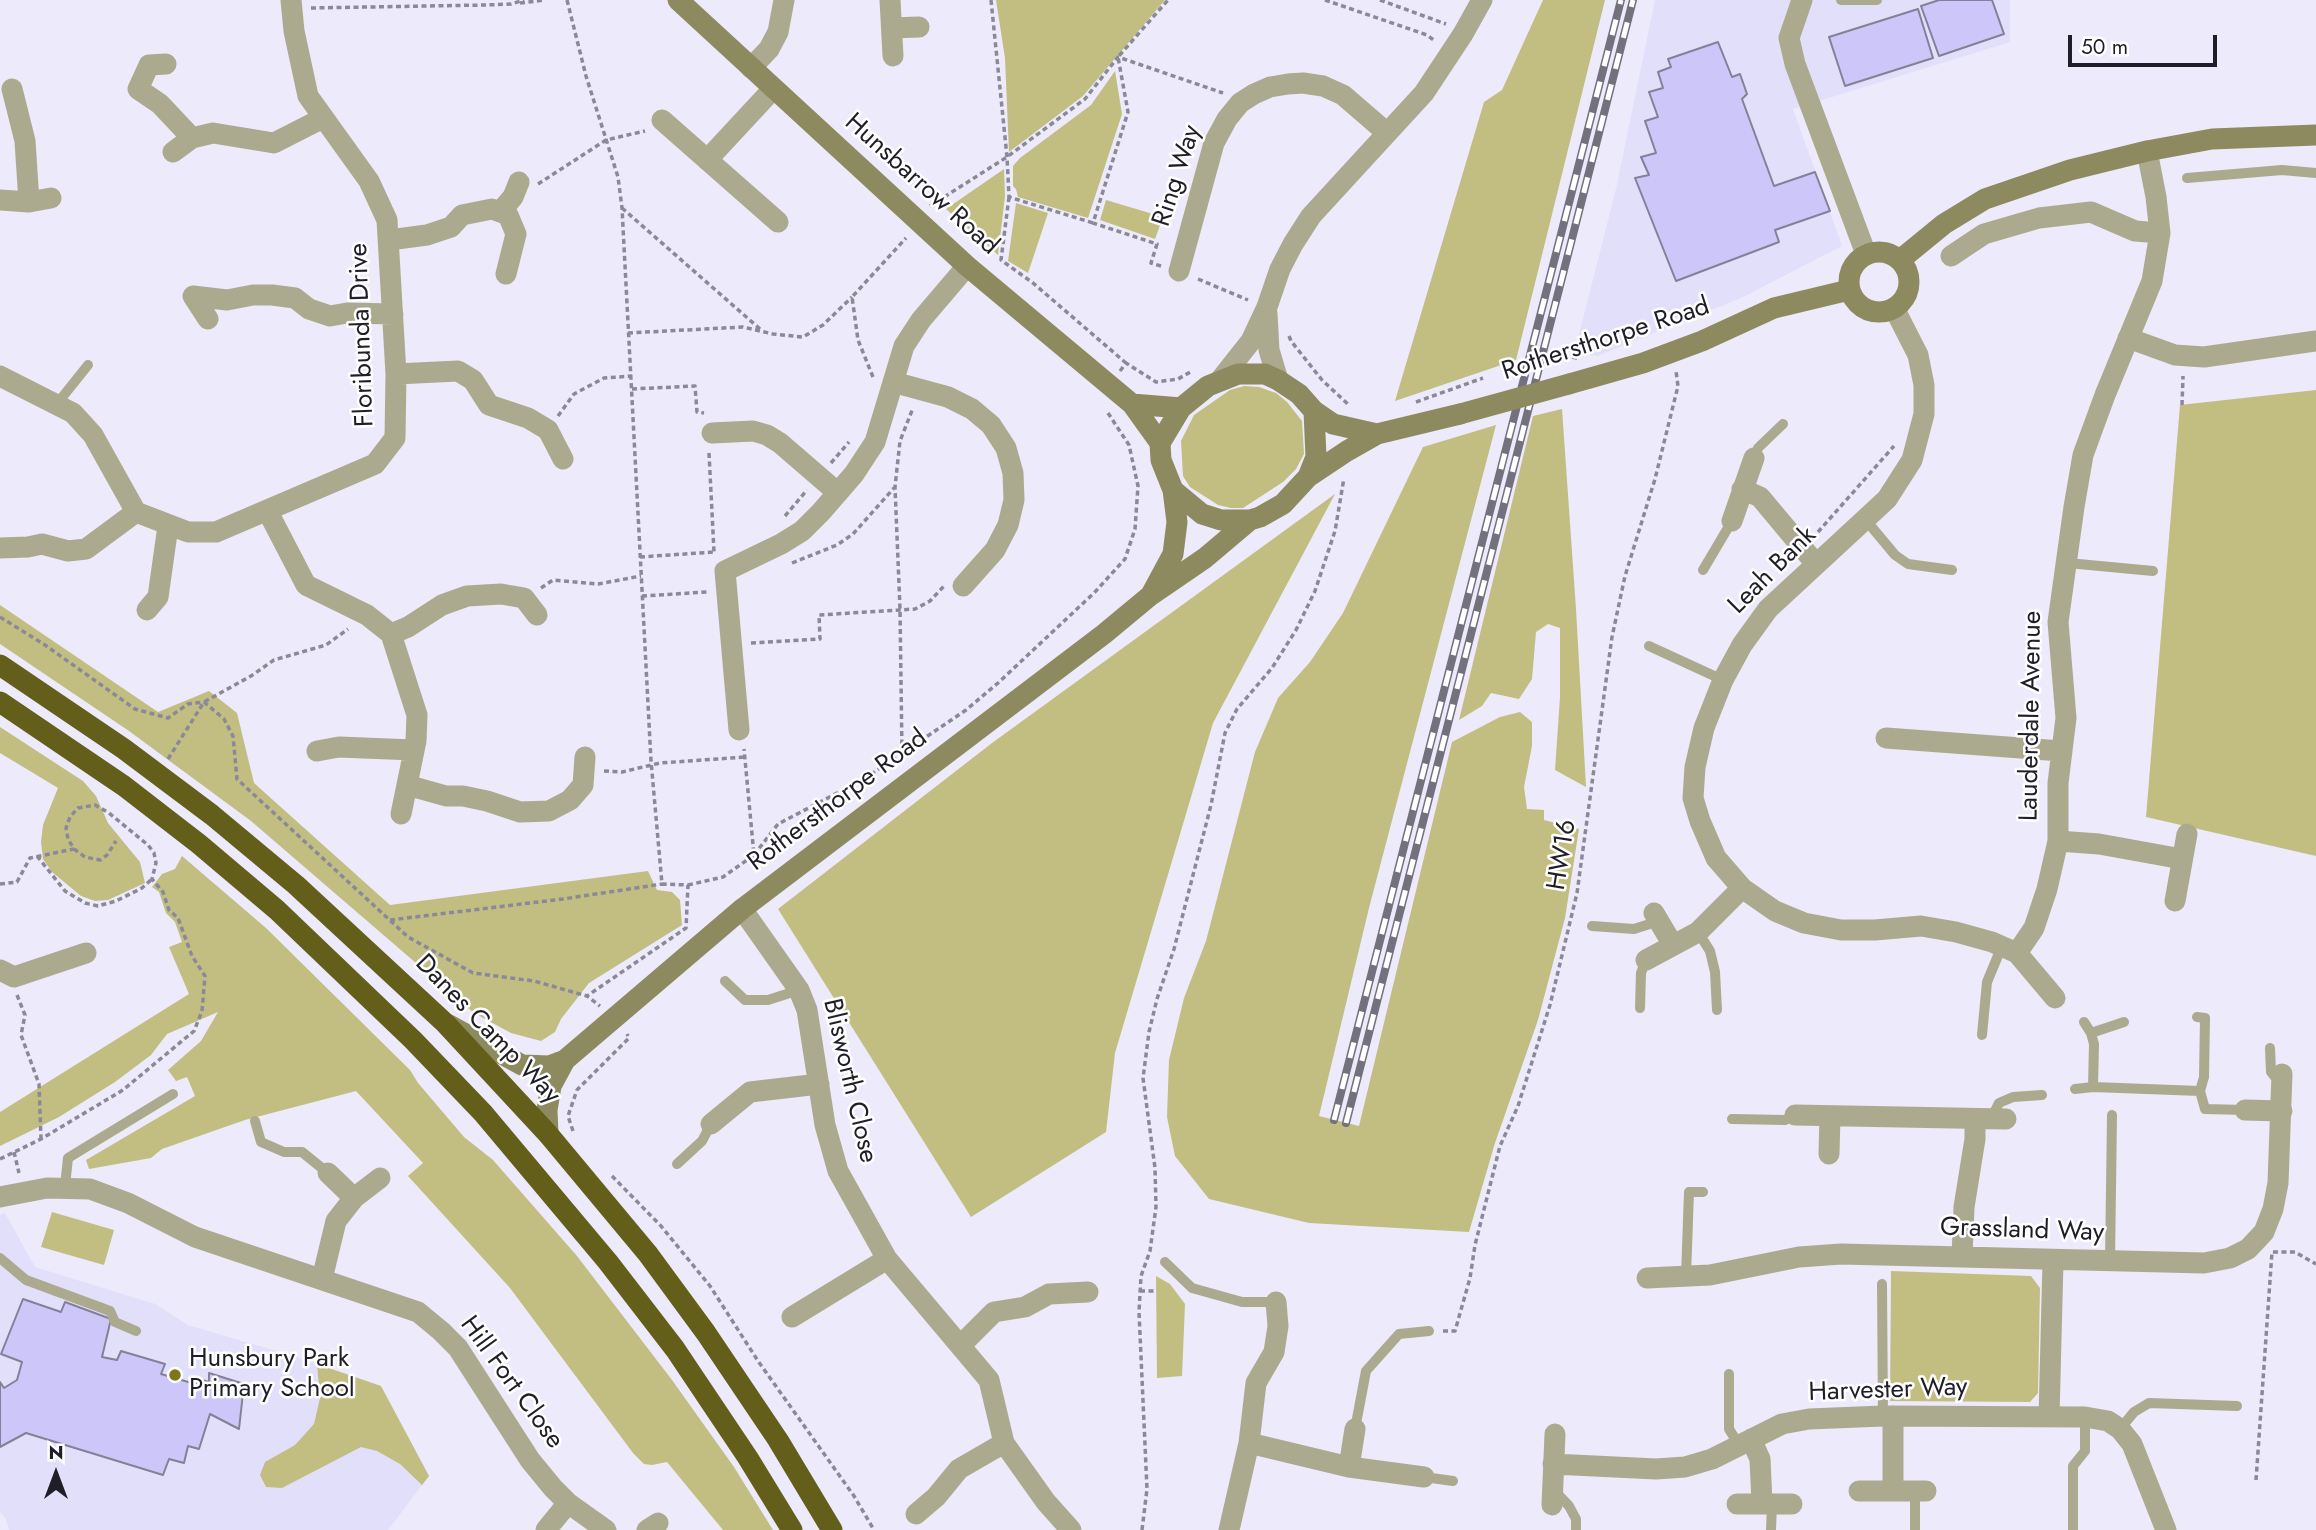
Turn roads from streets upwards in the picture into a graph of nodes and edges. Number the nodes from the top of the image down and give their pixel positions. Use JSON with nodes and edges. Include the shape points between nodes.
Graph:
{"nodes":[{"id":1,"x":678,"y":0,"type":"edge"},
{"id":2,"x":784,"y":0,"type":"edge"},
{"id":3,"x":890,"y":0,"type":"edge"},
{"id":4,"x":1482,"y":0,"type":"edge"},
{"id":5,"x":1802,"y":0,"type":"edge"},
{"id":6,"x":291,"y":4,"type":"edge"},
{"id":7,"x":919,"y":27,"type":"dead end"},
{"id":8,"x":891,"y":28,"type":"junction"},
{"id":9,"x":893,"y":56,"type":"dead end"},
{"id":10,"x":166,"y":64,"type":"dead end"},
{"id":11,"x":751,"y":68,"type":"junction"},
{"id":12,"x":12,"y":89,"type":"dead end"},
{"id":13,"x":773,"y":89,"type":"junction"},
{"id":14,"x":323,"y":118,"type":"junction"},
{"id":15,"x":666,"y":124,"type":"road end"},
{"id":16,"x":1387,"y":133,"type":"junction"},
{"id":17,"x":2316,"y":135,"type":"edge"},
{"id":18,"x":192,"y":138,"type":"junction"},
{"id":19,"x":2147,"y":151,"type":"junction"},
{"id":20,"x":173,"y":152,"type":"dead end"},
{"id":21,"x":707,"y":160,"type":"junction"},
{"id":22,"x":519,"y":182,"type":"road end"},
{"id":23,"x":51,"y":198,"type":"dead end"},
{"id":24,"x":0,"y":200,"type":"edge"},
{"id":25,"x":29,"y":202,"type":"junction"},
{"id":26,"x":500,"y":212,"type":"junction"},
{"id":27,"x":778,"y":222,"type":"dead end"},
{"id":28,"x":2160,"y":233,"type":"junction"},
{"id":29,"x":388,"y":240,"type":"junction"},
{"id":30,"x":1866,"y":254,"type":"junction"},
{"id":31,"x":1951,"y":256,"type":"dead end"},
{"id":32,"x":1900,"y":260,"type":"junction"},
{"id":33,"x":967,"y":266,"type":"junction"},
{"id":34,"x":1179,"y":271,"type":"road end"},
{"id":35,"x":506,"y":274,"type":"dead end"},
{"id":36,"x":1849,"y":290,"type":"junction"},
{"id":37,"x":1257,"y":304,"type":"junction"},
{"id":38,"x":1895,"y":308,"type":"junction"},
{"id":39,"x":393,"y":314,"type":"junction"},
{"id":40,"x":208,"y":319,"type":"dead end"},
{"id":41,"x":2128,"y":338,"type":"junction"},
{"id":42,"x":2316,"y":341,"type":"edge"},
{"id":43,"x":396,"y":374,"type":"junction"},
{"id":44,"x":0,"y":376,"type":"edge"},
{"id":45,"x":1221,"y":379,"type":"junction"},
{"id":46,"x":1278,"y":380,"type":"junction"},
{"id":47,"x":884,"y":385,"type":"junction"},
{"id":48,"x":1132,"y":404,"type":"junction"},
{"id":49,"x":1181,"y":408,"type":"junction"},
{"id":50,"x":1314,"y":411,"type":"junction"},
{"id":51,"x":712,"y":433,"type":"road end"},
{"id":52,"x":1377,"y":434,"type":"junction"},
{"id":53,"x":1160,"y":443,"type":"junction"},
{"id":54,"x":1754,"y":458,"type":"road end"},
{"id":55,"x":563,"y":459,"type":"dead end"},
{"id":56,"x":1308,"y":477,"type":"junction"},
{"id":57,"x":1742,"y":489,"type":"junction"},
{"id":58,"x":1173,"y":490,"type":"junction"},
{"id":59,"x":838,"y":493,"type":"junction"},
{"id":60,"x":267,"y":510,"type":"junction"},
{"id":61,"x":136,"y":512,"type":"junction"},
{"id":62,"x":1250,"y":520,"type":"junction"},
{"id":63,"x":1732,"y":521,"type":"road end"},
{"id":64,"x":168,"y":526,"type":"junction"},
{"id":65,"x":0,"y":548,"type":"edge"},
{"id":66,"x":1810,"y":556,"type":"junction"},
{"id":67,"x":963,"y":586,"type":"road end"},
{"id":68,"x":1151,"y":595,"type":"junction"},
{"id":69,"x":530,"y":606,"type":"road end"},
{"id":70,"x":147,"y":611,"type":"dead end"},
{"id":71,"x":391,"y":634,"type":"junction"},
{"id":72,"x":0,"y":665,"type":"edge"},
{"id":73,"x":0,"y":702,"type":"edge"},
{"id":74,"x":739,"y":730,"type":"road end"},
{"id":75,"x":1885,"y":738,"type":"dead end"},
{"id":76,"x":414,"y":750,"type":"junction"},
{"id":77,"x":317,"y":751,"type":"dead end"},
{"id":78,"x":2061,"y":751,"type":"junction"},
{"id":79,"x":585,"y":763,"type":"road end"},
{"id":80,"x":407,"y":785,"type":"junction"},
{"id":81,"x":401,"y":814,"type":"dead end"},
{"id":82,"x":2187,"y":834,"type":"dead end"},
{"id":83,"x":2058,"y":841,"type":"junction"},
{"id":84,"x":2182,"y":859,"type":"junction"},
{"id":85,"x":1742,"y":888,"type":"junction"},
{"id":86,"x":2175,"y":901,"type":"dead end"},
{"id":87,"x":742,"y":909,"type":"junction"},
{"id":88,"x":1657,"y":917,"type":"road end"},
{"id":89,"x":1673,"y":945,"type":"junction"},
{"id":90,"x":2010,"y":949,"type":"junction"},
{"id":91,"x":86,"y":953,"type":"dead end"},
{"id":92,"x":1646,"y":960,"type":"road end"},
{"id":93,"x":7,"y":974,"type":"edge"},
{"id":94,"x":2055,"y":998,"type":"dead end"},
{"id":95,"x":445,"y":1023,"type":"junction"},
{"id":96,"x":565,"y":1060,"type":"junction"},
{"id":97,"x":2282,"y":1080,"type":"road end"},
{"id":98,"x":819,"y":1084,"type":"junction"},
{"id":99,"x":2245,"y":1110,"type":"road end"},
{"id":100,"x":2281,"y":1111,"type":"junction"},
{"id":101,"x":1795,"y":1115,"type":"road end"},
{"id":102,"x":1830,"y":1116,"type":"junction"},
{"id":103,"x":712,"y":1124,"type":"road end"},
{"id":104,"x":548,"y":1134,"type":"junction"},
{"id":105,"x":1829,"y":1154,"type":"dead end"},
{"id":106,"x":328,"y":1173,"type":"road end"},
{"id":107,"x":380,"y":1178,"type":"dead end"},
{"id":108,"x":0,"y":1197,"type":"edge"},
{"id":109,"x":354,"y":1199,"type":"junction"},
{"id":110,"x":1962,"y":1256,"type":"junction"},
{"id":111,"x":887,"y":1259,"type":"junction"},
{"id":112,"x":2053,"y":1261,"type":"junction"},
{"id":113,"x":1647,"y":1278,"type":"dead end"},
{"id":114,"x":322,"y":1279,"type":"junction"},
{"id":115,"x":1088,"y":1292,"type":"dead end"},
{"id":116,"x":1276,"y":1302,"type":"road end"},
{"id":117,"x":792,"y":1317,"type":"dead end"},
{"id":118,"x":961,"y":1345,"type":"junction"},
{"id":119,"x":1888,"y":1416,"type":"junction"},
{"id":120,"x":2049,"y":1417,"type":"junction"},
{"id":121,"x":1355,"y":1429,"type":"road end"},
{"id":122,"x":1555,"y":1434,"type":"dead end"},
{"id":123,"x":1745,"y":1442,"type":"junction"},
{"id":124,"x":1004,"y":1443,"type":"junction"},
{"id":125,"x":1249,"y":1443,"type":"junction"},
{"id":126,"x":1553,"y":1464,"type":"junction"},
{"id":127,"x":1349,"y":1466,"type":"junction"},
{"id":128,"x":1424,"y":1477,"type":"road end"},
{"id":129,"x":1859,"y":1491,"type":"dead end"},
{"id":130,"x":1552,"y":1496,"type":"road end"},
{"id":131,"x":568,"y":1503,"type":"junction"},
{"id":132,"x":1737,"y":1504,"type":"dead end"},
{"id":133,"x":916,"y":1514,"type":"dead end"},
{"id":134,"x":546,"y":1530,"type":"edge"},
{"id":135,"x":606,"y":1530,"type":"edge"},
{"id":136,"x":792,"y":1530,"type":"edge"},
{"id":137,"x":832,"y":1530,"type":"edge"},
{"id":138,"x":1071,"y":1530,"type":"edge"},
{"id":139,"x":1229,"y":1530,"type":"edge"},
{"id":140,"x":2166,"y":1530,"type":"edge"}],
"edges":[{"from":1,"to":11,"type":"street","name":"Hunsbarrow Road"},
{"from":2,"to":11,"type":"street","via":[[778,32]]},
{"from":3,"to":8,"type":"street"},
{"from":4,"to":16,"type":"street","via":[[1424,93]]},
{"from":5,"to":30,"type":"street","via":[[1789,38],[1795,64]]},
{"from":6,"to":14,"type":"street","name":"Floribunda Drive","via":[[308,96]]},
{"from":7,"to":8,"type":"street"},
{"from":8,"to":9,"type":"street"},
{"from":10,"to":18,"type":"street","via":[[149,65],[138,89],[160,104]]},
{"from":11,"to":13,"type":"street","name":"Hunsbarrow Road"},
{"from":12,"to":25,"type":"street","via":[[25,141]]},
{"from":13,"to":21,"type":"street"},
{"from":13,"to":33,"type":"street","name":"Hunsbarrow Road"},
{"from":14,"to":18,"type":"street","via":[[274,143],[213,132]]},
{"from":14,"to":29,"type":"street","name":"Floribunda Drive","via":[[369,181],[387,220]]},
{"from":15,"to":21,"type":"street"},
{"from":16,"to":34,"type":"street","name":"Ring Way","via":[[1343,94],[1323,86],[1270,87],[1244,100],[1214,144]]},
{"from":16,"to":37,"type":"street","via":[[1311,216]]},
{"from":17,"to":19,"type":"street","via":[[2212,139]]},
{"from":18,"to":20,"type":"street"},
{"from":19,"to":28,"type":"street","name":"Lauderdale Avenue"},
{"from":19,"to":32,"type":"street","via":[[2070,170],[1985,199]]},
{"from":21,"to":27,"type":"street"},
{"from":22,"to":26,"type":"street"},
{"from":23,"to":25,"type":"street"},
{"from":24,"to":25,"type":"street"},
{"from":26,"to":29,"type":"street","via":[[492,209],[462,215],[451,227]]},
{"from":26,"to":35,"type":"street","via":[[508,215],[516,234]]},
{"from":28,"to":31,"type":"street","via":[[2135,231],[2091,212],[2039,218],[1984,234]]},
{"from":28,"to":41,"type":"street","name":"Lauderdale Avenue","via":[[2152,281]]},
{"from":29,"to":39,"type":"street","name":"Floribunda Drive"},
{"from":30,"to":32,"type":"street","via":[[1890,253]]},
{"from":30,"to":36,"type":"street","via":[[1851,269]]},
{"from":32,"to":38,"type":"street","via":[[1909,286]]},
{"from":33,"to":47,"type":"street","via":[[921,320]]},
{"from":33,"to":48,"type":"street","name":"Hunsbarrow Road"},
{"from":36,"to":38,"type":"street","via":[[1862,308],[1872,312]]},
{"from":36,"to":52,"type":"street","name":"Rothersthorpe Road","bridge":true,"via":[[1774,308],[1673,352],[1569,384]]},
{"from":37,"to":45,"type":"street","via":[[1251,341]]},
{"from":37,"to":46,"type":"street"},
{"from":38,"to":66,"type":"street","name":"Leah Bank","via":[[1918,355],[1924,385],[1924,414],[1912,460],[1887,499]]},
{"from":39,"to":40,"type":"street","via":[[330,316],[295,298],[272,295],[227,300],[193,296]]},
{"from":39,"to":43,"type":"street","name":"Floribunda Drive"},
{"from":41,"to":42,"type":"street","via":[[2184,357]]},
{"from":41,"to":78,"type":"street","name":"Lauderdale Avenue","via":[[2083,456],[2074,507],[2058,622],[2066,718]]},
{"from":43,"to":55,"type":"street","via":[[458,370],[472,380],[489,405],[548,430]]},
{"from":43,"to":60,"type":"street","name":"Floribunda Drive","via":[[396,438],[375,464]]},
{"from":44,"to":61,"type":"street","via":[[73,413],[93,435]]},
{"from":45,"to":46,"type":"street","via":[[1238,373],[1265,374]]},
{"from":45,"to":49,"type":"street"},
{"from":46,"to":50,"type":"street"},
{"from":47,"to":59,"type":"street","via":[[876,442]]},
{"from":47,"to":67,"type":"street","via":[[919,389],[972,409],[991,425],[1006,448],[1014,500],[1008,525],[995,550]]},
{"from":48,"to":49,"type":"street"},
{"from":48,"to":53,"type":"street","name":"Hunsbarrow Road"},
{"from":49,"to":53,"type":"street"},
{"from":50,"to":52,"type":"street","via":[[1333,424]]},
{"from":50,"to":56,"type":"street","via":[[1315,457]]},
{"from":51,"to":59,"type":"street","via":[[754,431],[767,435]]},
{"from":52,"to":56,"type":"street","name":"Rothersthorpe Road"},
{"from":53,"to":58,"type":"street","name":"Rothersthorpe Road","via":[[1161,460]]},
{"from":54,"to":57,"type":"street"},
{"from":56,"to":62,"type":"street","name":"Rothersthorpe Road","via":[[1283,504]]},
{"from":57,"to":63,"type":"street"},
{"from":57,"to":66,"type":"street","via":[[1760,497]]},
{"from":58,"to":62,"type":"street","name":"Rothersthorpe Road","via":[[1202,514],[1221,520]]},
{"from":58,"to":68,"type":"street","name":"Rothersthorpe Road","via":[[1177,522],[1173,554]]},
{"from":59,"to":74,"type":"street","via":[[802,530],[725,571]]},
{"from":60,"to":64,"type":"street","name":"Floribunda Drive","via":[[216,533]]},
{"from":60,"to":71,"type":"street","via":[[306,585],[367,615]]},
{"from":61,"to":64,"type":"street","name":"Floribunda Drive"},
{"from":61,"to":65,"type":"street","via":[[86,549],[68,551],[42,544]]},
{"from":62,"to":68,"type":"street","name":"Rothersthorpe Road"},
{"from":64,"to":70,"type":"street","via":[[158,597]]},
{"from":66,"to":85,"type":"street","name":"Leah Bank","via":[[1742,645],[1704,728],[1695,767],[1693,798],[1700,821],[1716,858]]},
{"from":68,"to":87,"type":"street","name":"Rothersthorpe Road"},
{"from":69,"to":71,"type":"street","via":[[501,594],[467,596]]},
{"from":71,"to":76,"type":"street","via":[[416,715]]},
{"from":72,"to":95,"type":"highway","name":"Danes Camp Way","via":[[212,815],[335,919]]},
{"from":73,"to":136,"type":"highway","via":[[124,786],[278,910],[465,1094],[585,1233],[675,1349]]},
{"from":75,"to":78,"type":"street"},
{"from":76,"to":77,"type":"street","via":[[339,747]]},
{"from":76,"to":80,"type":"street"},
{"from":78,"to":83,"type":"street","name":"Lauderdale Avenue"},
{"from":79,"to":80,"type":"street","via":[[583,785],[570,800],[549,811],[520,812]]},
{"from":80,"to":81,"type":"street"},
{"from":82,"to":84,"type":"street"},
{"from":83,"to":84,"type":"street"},
{"from":83,"to":90,"type":"street","name":"Lauderdale Avenue","via":[[2034,928]]},
{"from":84,"to":86,"type":"street"},
{"from":85,"to":89,"type":"street","via":[[1698,932]]},
{"from":85,"to":90,"type":"street","name":"Leah Bank","via":[[1775,911],[1804,923],[1841,930],[1921,926]]},
{"from":87,"to":96,"type":"street","name":"Rothersthorpe Road"},
{"from":87,"to":98,"type":"street","name":"Blisworth Close","via":[[799,990],[811,1028]]},
{"from":88,"to":89,"type":"street"},
{"from":89,"to":92,"type":"street"},
{"from":90,"to":94,"type":"street"},
{"from":91,"to":93,"type":"street"},
{"from":95,"to":96,"type":"street","via":[[522,1065],[549,1066]]},
{"from":95,"to":104,"type":"highway","name":"Danes Camp Way"},
{"from":96,"to":104,"type":"street","name":"Rothersthorpe Road","via":[[551,1086]]},
{"from":97,"to":100,"type":"street","name":"Grassland Way"},
{"from":98,"to":103,"type":"street","via":[[750,1092]]},
{"from":98,"to":111,"type":"street","name":"Blisworth Close","via":[[838,1171]]},
{"from":99,"to":100,"type":"street"},
{"from":100,"to":112,"type":"street","name":"Grassland Way","via":[[2273,1209],[2264,1231],[2248,1249],[2204,1263]]},
{"from":101,"to":102,"type":"street"},
{"from":102,"to":105,"type":"street"},
{"from":102,"to":110,"type":"street","via":[[1991,1119],[1975,1139]]},
{"from":104,"to":137,"type":"highway","name":"Danes Camp Way","via":[[648,1254],[706,1333]]},
{"from":106,"to":109,"type":"street"},
{"from":107,"to":109,"type":"street"},
{"from":108,"to":114,"type":"street","name":"Hill Fort Close","via":[[65,1186],[90,1189],[195,1237]]},
{"from":109,"to":114,"type":"street","via":[[336,1221]]},
{"from":110,"to":112,"type":"street","name":"Grassland Way"},
{"from":110,"to":113,"type":"street","name":"Grassland Way","via":[[1841,1254]]},
{"from":111,"to":117,"type":"street"},
{"from":111,"to":118,"type":"street","name":"Blisworth Close"},
{"from":112,"to":120,"type":"street"},
{"from":114,"to":131,"type":"street","name":"Hill Fort Close","via":[[418,1312],[442,1331],[458,1348],[530,1460]]},
{"from":115,"to":118,"type":"street","via":[[1049,1294],[1026,1307],[994,1311]]},
{"from":116,"to":125,"type":"street","via":[[1274,1352],[1256,1383]]},
{"from":118,"to":124,"type":"street","name":"Blisworth Close","via":[[989,1380]]},
{"from":119,"to":120,"type":"street","name":"Harvester Way"},
{"from":119,"to":123,"type":"street","name":"Harvester Way","via":[[1809,1419],[1782,1424]]},
{"from":119,"to":129,"type":"street","via":[[1912,1491]]},
{"from":120,"to":140,"type":"street","name":"Harvester Way","via":[[2085,1417],[2108,1421],[2120,1429],[2132,1444]]},
{"from":121,"to":127,"type":"street"},
{"from":122,"to":126,"type":"street"},
{"from":123,"to":126,"type":"street","name":"Harvester Way","via":[[1685,1467]]},
{"from":123,"to":132,"type":"street","via":[[1760,1459],[1775,1503]]},
{"from":124,"to":133,"type":"street","via":[[959,1469]]},
{"from":124,"to":138,"type":"street","name":"Blisworth Close"},
{"from":125,"to":127,"type":"street"},
{"from":125,"to":139,"type":"street"},
{"from":126,"to":130,"type":"street"},
{"from":127,"to":128,"type":"street"},
{"from":131,"to":134,"type":"street"},
{"from":131,"to":135,"type":"street","name":"Hill Fort Close"}]}
